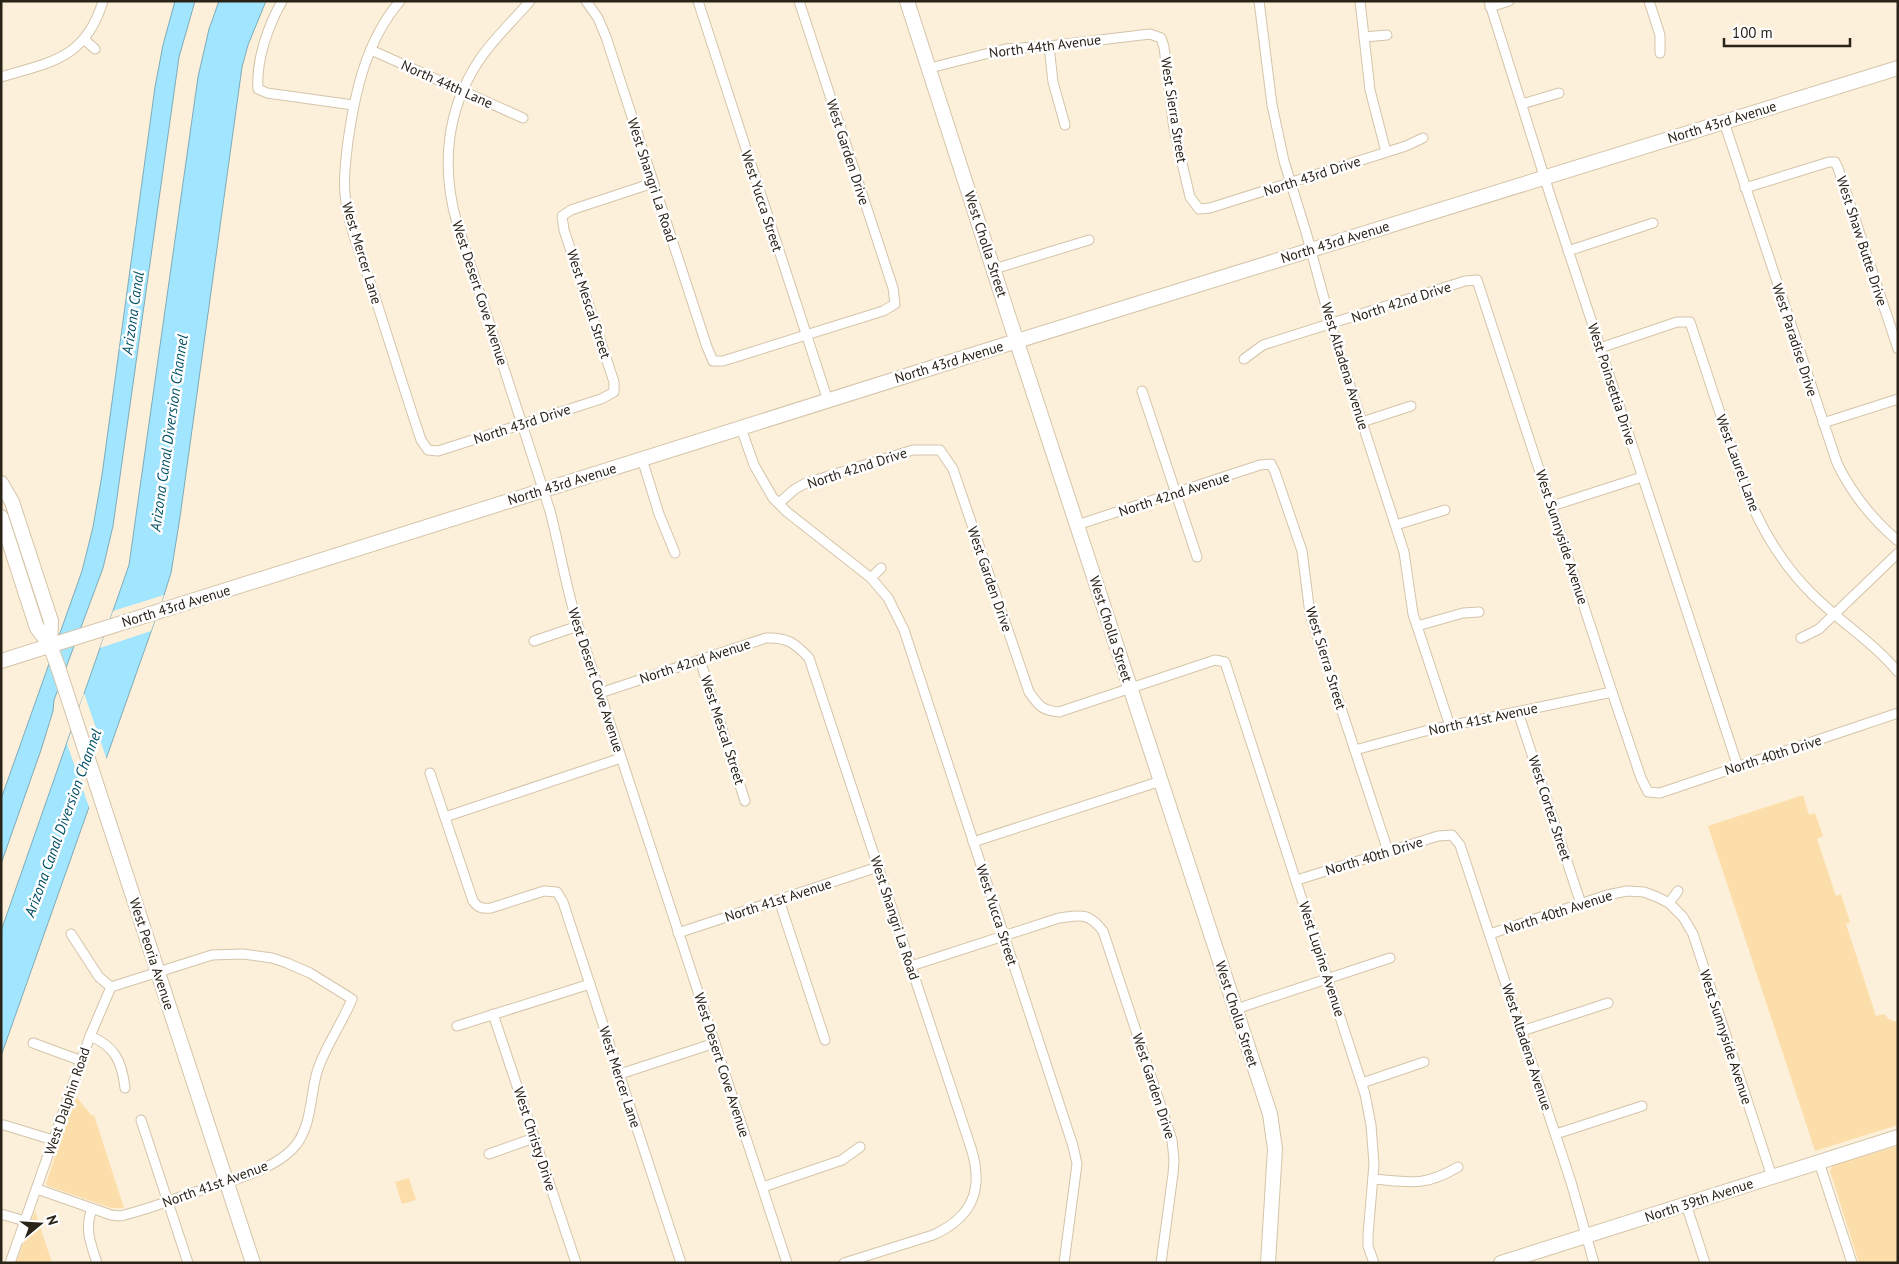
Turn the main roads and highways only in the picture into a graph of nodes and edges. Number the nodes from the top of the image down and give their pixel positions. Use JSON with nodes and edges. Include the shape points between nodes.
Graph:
{"nodes":[{"id":1,"x":907,"y":1,"type":"edge"},
{"id":2,"x":1898,"y":68,"type":"edge"},
{"id":3,"x":1017,"y":341,"type":"junction"},
{"id":4,"x":1,"y":483,"type":"edge"},
{"id":5,"x":1,"y":517,"type":"edge"},
{"id":6,"x":50,"y":645,"type":"junction"},
{"id":7,"x":1,"y":661,"type":"edge"},
{"id":8,"x":1898,"y":1137,"type":"edge"},
{"id":9,"x":253,"y":1263,"type":"edge"},
{"id":10,"x":1268,"y":1263,"type":"edge"},
{"id":11,"x":1501,"y":1263,"type":"edge"}],
"edges":[{"from":1,"to":3,"type":"main road","name":"West Cholla Street"},
{"from":2,"to":3,"type":"main road","name":"North 43rd Avenue"},
{"from":3,"to":6,"type":"main road","name":"North 43rd Avenue"},
{"from":3,"to":10,"type":"main road","name":"West Cholla Street","via":[[1268,1108],[1275,1149]]},
{"from":4,"to":6,"type":"main road","name":"West Peoria Avenue","via":[[12,502],[51,621]]},
{"from":5,"to":6,"type":"main road","name":"West Peoria Avenue","via":[[37,628]]},
{"from":6,"to":7,"type":"main road","name":"North 43rd Avenue"},
{"from":6,"to":9,"type":"main road","name":"West Peoria Avenue"},
{"from":8,"to":11,"type":"main road","name":"North 39th Avenue"}]}
